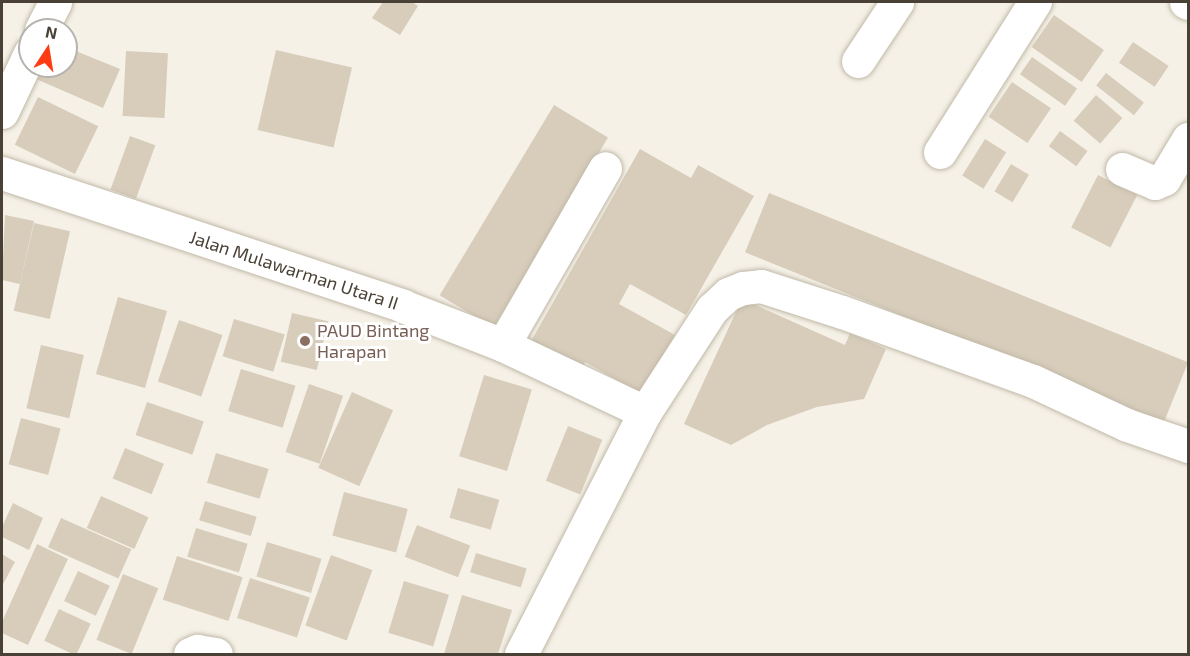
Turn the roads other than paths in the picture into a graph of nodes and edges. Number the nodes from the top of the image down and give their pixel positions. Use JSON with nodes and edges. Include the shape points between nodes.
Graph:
{"nodes":[{"id":1,"x":54,"y":2,"type":"edge"},
{"id":2,"x":897,"y":2,"type":"edge"},
{"id":3,"x":1035,"y":2,"type":"edge"},
{"id":4,"x":47,"y":18,"type":"edge"},
{"id":5,"x":858,"y":61,"type":"dead end"},
{"id":6,"x":18,"y":78,"type":"edge"},
{"id":7,"x":2,"y":112,"type":"edge"},
{"id":8,"x":1188,"y":139,"type":"edge"},
{"id":9,"x":940,"y":152,"type":"dead end"},
{"id":10,"x":605,"y":168,"type":"dead end"},
{"id":11,"x":1122,"y":169,"type":"dead end"},
{"id":12,"x":2,"y":173,"type":"edge"},
{"id":13,"x":503,"y":345,"type":"junction"},
{"id":14,"x":645,"y":412,"type":"junction"},
{"id":15,"x":1188,"y":446,"type":"edge"},
{"id":16,"x":190,"y":654,"type":"edge"},
{"id":17,"x":216,"y":654,"type":"edge"},
{"id":18,"x":521,"y":654,"type":"edge"}],
"edges":[{"from":1,"to":4,"type":"street"},
{"from":2,"to":5,"type":"street"},
{"from":3,"to":9,"type":"street"},
{"from":6,"to":7,"type":"street"},
{"from":8,"to":11,"type":"street","via":[[1164,179],[1155,183]]},
{"from":10,"to":13,"type":"street"},
{"from":12,"to":13,"type":"street","name":"Jalan Mulawarman Utara II","via":[[403,306]]},
{"from":13,"to":14,"type":"street","name":"Jalan Mulawarman Utara II"},
{"from":14,"to":15,"type":"street","via":[[712,309],[728,294],[761,286],[1033,381],[1127,425]]},
{"from":14,"to":18,"type":"street"},
{"from":16,"to":17,"type":"street"}]}
